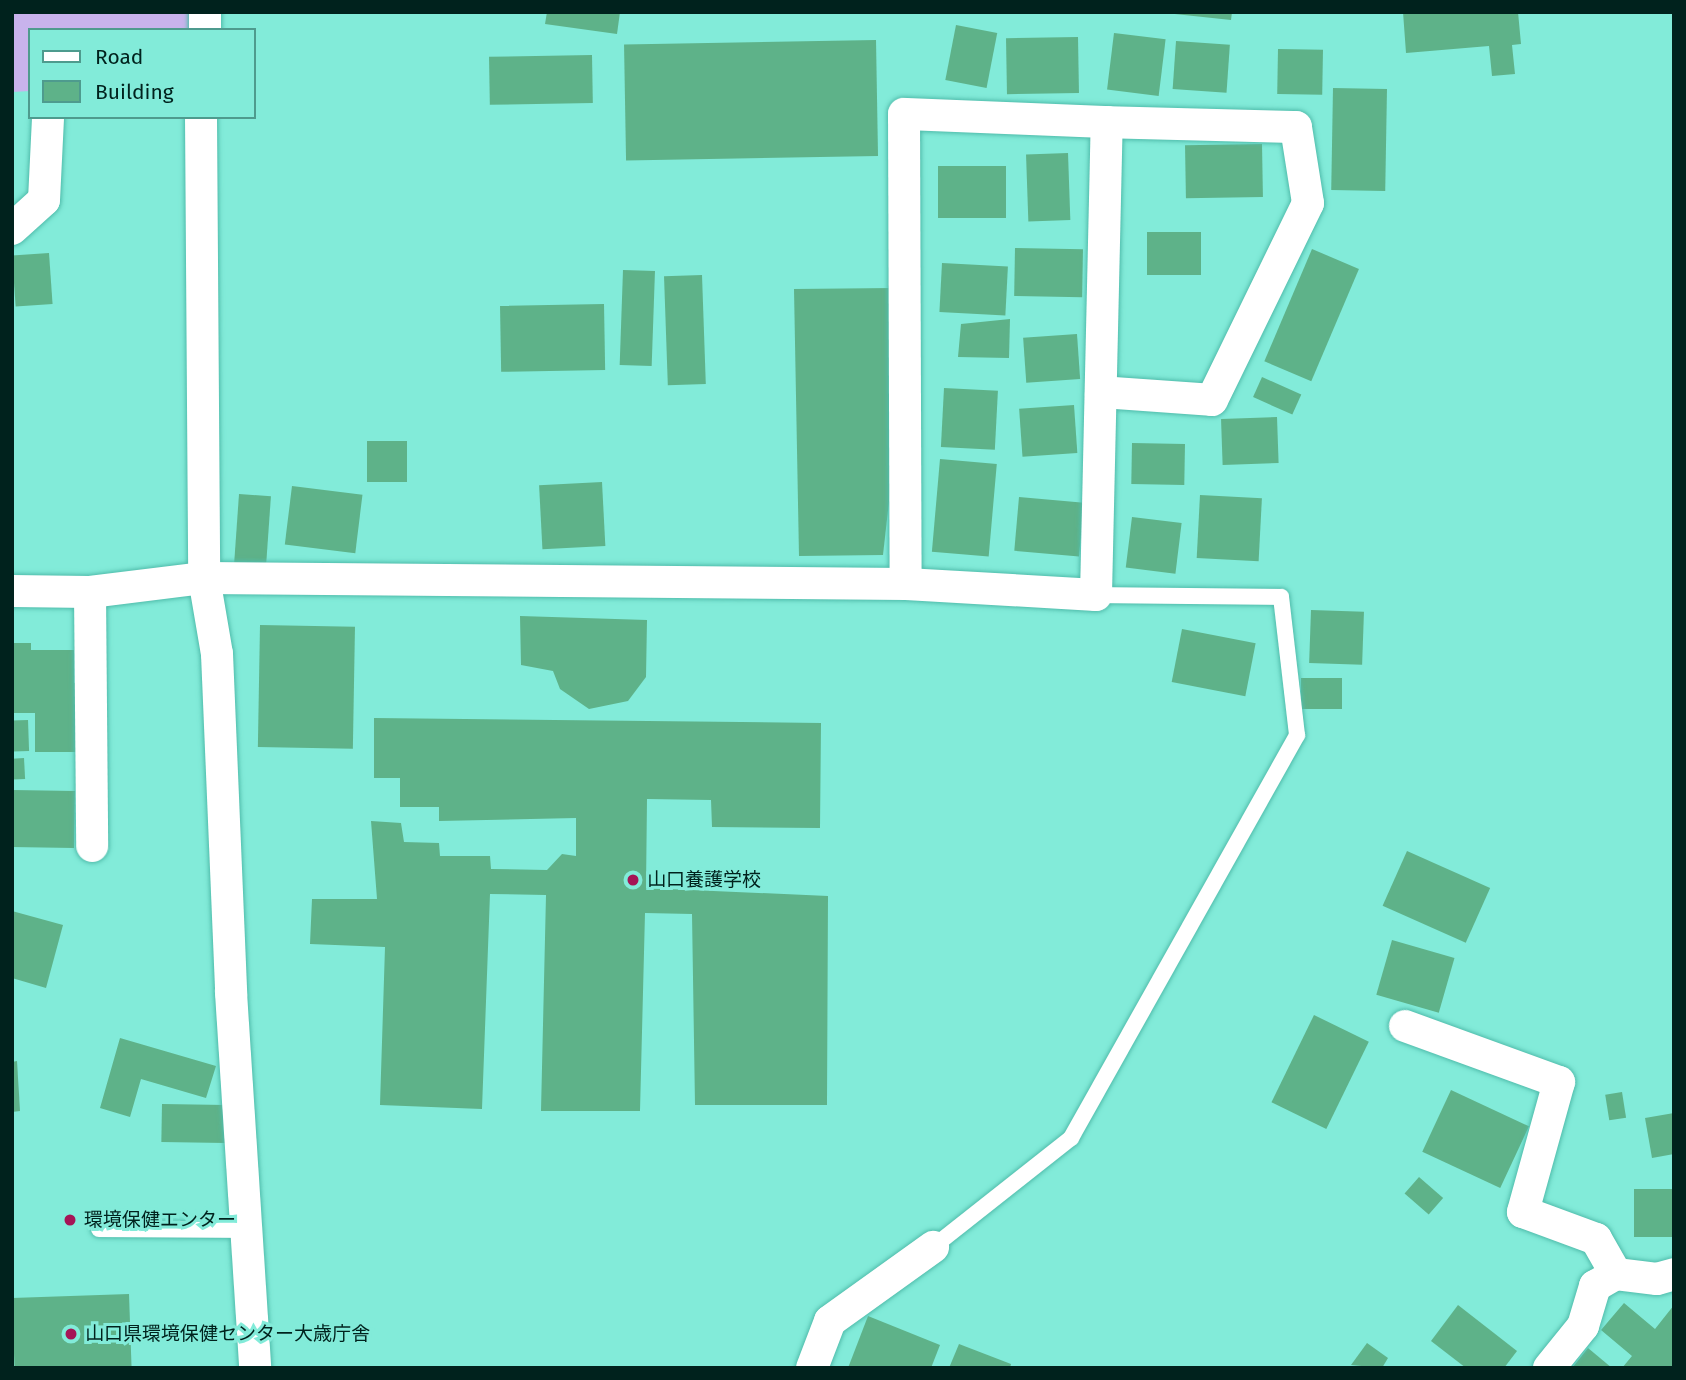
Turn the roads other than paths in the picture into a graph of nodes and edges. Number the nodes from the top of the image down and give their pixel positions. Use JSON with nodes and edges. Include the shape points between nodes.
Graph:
{"nodes":[{"id":1,"x":48,"y":119,"type":"edge"},
{"id":2,"x":201,"y":119,"type":"edge"},
{"id":3,"x":1107,"y":122,"type":"junction"},
{"id":4,"x":12,"y":229,"type":"edge"},
{"id":5,"x":1101,"y":392,"type":"junction"},
{"id":6,"x":204,"y":578,"type":"junction"},
{"id":7,"x":906,"y":584,"type":"junction"},
{"id":8,"x":12,"y":591,"type":"edge"},
{"id":9,"x":90,"y":592,"type":"junction"},
{"id":10,"x":1096,"y":595,"type":"junction"},
{"id":11,"x":92,"y":846,"type":"dead end"},
{"id":12,"x":1405,"y":1026,"type":"dead end"},
{"id":13,"x":99,"y":1229,"type":"dead end"},
{"id":14,"x":249,"y":1230,"type":"junction"},
{"id":15,"x":933,"y":1247,"type":"joint"},
{"id":16,"x":1616,"y":1274,"type":"junction"},
{"id":17,"x":1674,"y":1274,"type":"edge"},
{"id":18,"x":255,"y":1368,"type":"edge"},
{"id":19,"x":812,"y":1368,"type":"edge"},
{"id":20,"x":1549,"y":1368,"type":"edge"}],
"edges":[{"from":1,"to":4,"type":"street","via":[[44,200]]},
{"from":2,"to":6,"type":"street"},
{"from":3,"to":5,"type":"street"},
{"from":3,"to":5,"type":"street","via":[[1296,127],[1308,203],[1212,400]]},
{"from":3,"to":7,"type":"street","via":[[904,114]]},
{"from":5,"to":10,"type":"street"},
{"from":6,"to":7,"type":"street"},
{"from":6,"to":9,"type":"street"},
{"from":6,"to":14,"type":"street","via":[[217,654],[231,993]]},
{"from":7,"to":10,"type":"street"},
{"from":8,"to":9,"type":"street"},
{"from":9,"to":11,"type":"street"},
{"from":10,"to":15,"type":"lane","via":[[1281,597],[1297,736],[1071,1138]]},
{"from":12,"to":16,"type":"street","via":[[1559,1082],[1523,1212],[1596,1239]]},
{"from":13,"to":14,"type":"lane"},
{"from":14,"to":18,"type":"street"},
{"from":15,"to":19,"type":"street","via":[[830,1321]]},
{"from":16,"to":17,"type":"street","via":[[1657,1279]]},
{"from":16,"to":20,"type":"street","via":[[1595,1286],[1583,1326]]}]}
